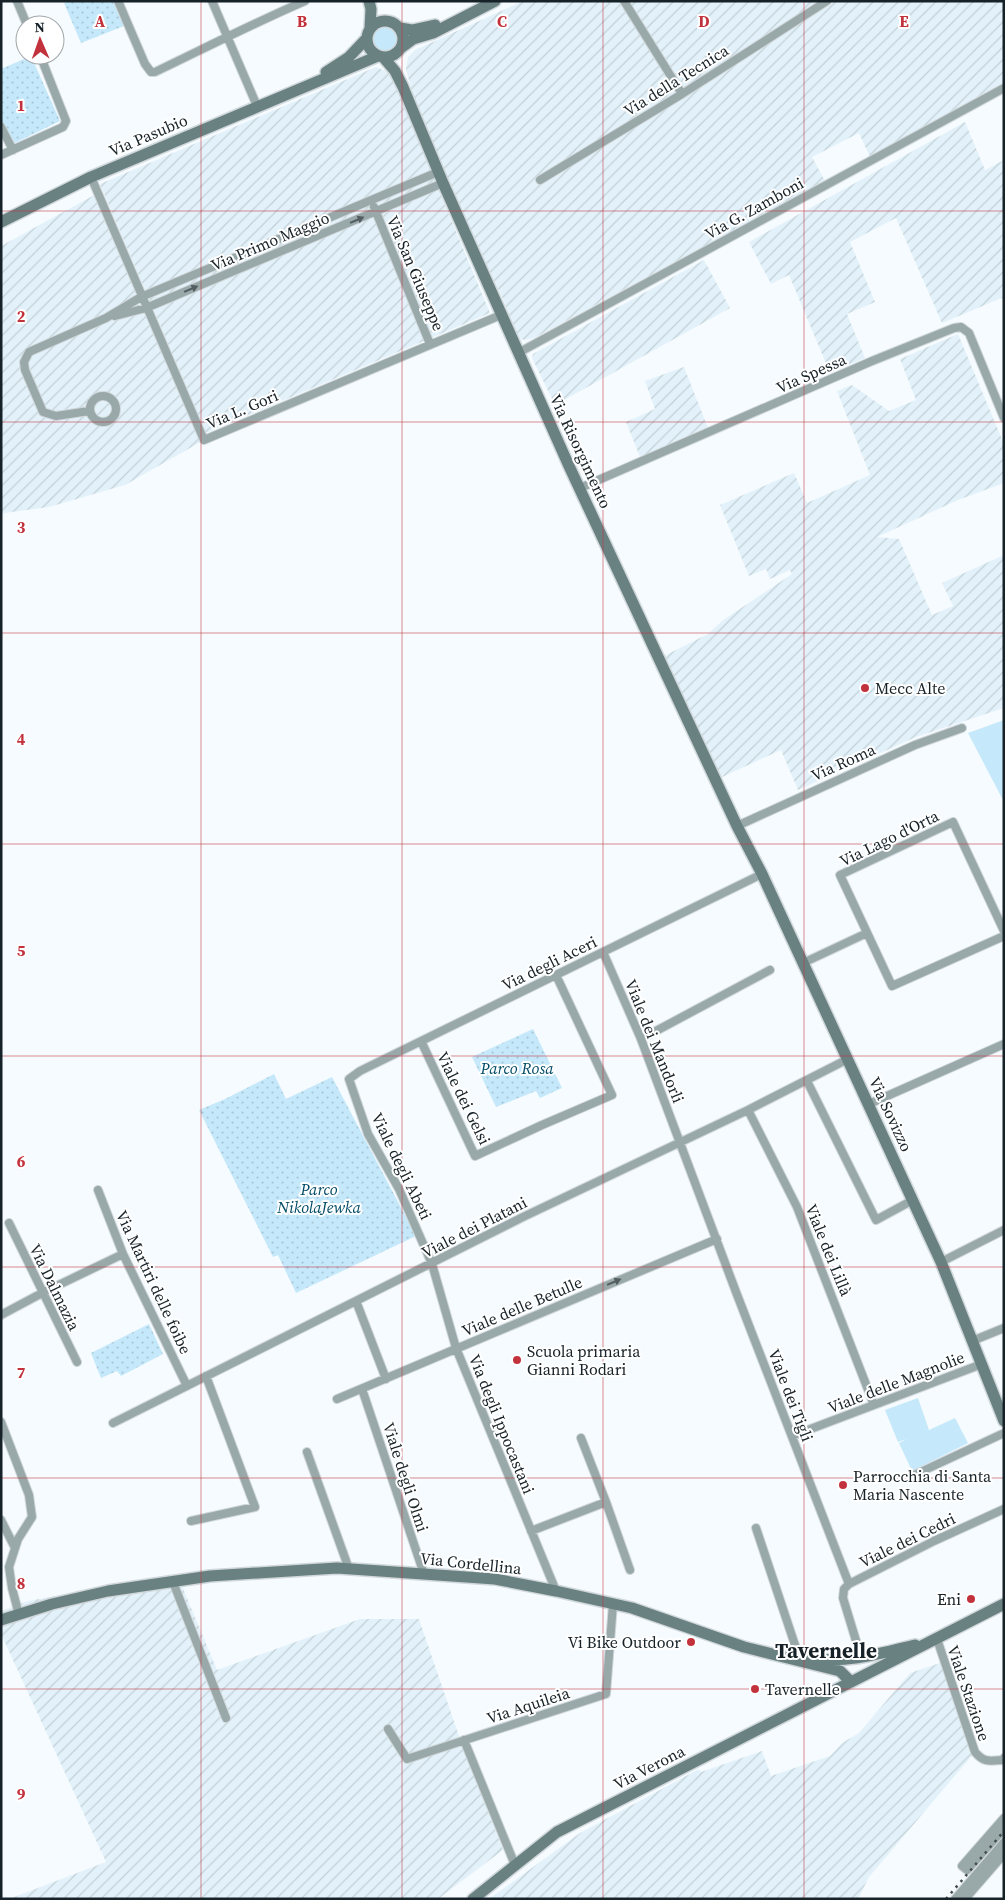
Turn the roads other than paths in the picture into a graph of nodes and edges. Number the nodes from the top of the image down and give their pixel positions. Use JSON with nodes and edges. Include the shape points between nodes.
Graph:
{"nodes":[{"id":1,"x":17,"y":1,"type":"edge"},
{"id":2,"x":118,"y":1,"type":"edge"},
{"id":3,"x":212,"y":1,"type":"edge"},
{"id":4,"x":305,"y":1,"type":"edge"},
{"id":5,"x":370,"y":1,"type":"edge"},
{"id":6,"x":495,"y":1,"type":"edge"},
{"id":7,"x":624,"y":1,"type":"edge"},
{"id":8,"x":826,"y":1,"type":"edge"},
{"id":9,"x":23,"y":15,"type":"edge"},
{"id":10,"x":463,"y":16,"type":"junction"},
{"id":11,"x":386,"y":20,"type":"junction"},
{"id":12,"x":400,"y":28,"type":"junction"},
{"id":13,"x":368,"y":33,"type":"junction"},
{"id":14,"x":228,"y":38,"type":"junction"},
{"id":15,"x":400,"y":50,"type":"junction"},
{"id":16,"x":381,"y":56,"type":"junction"},
{"id":17,"x":44,"y":65,"type":"edge"},
{"id":18,"x":310,"y":84,"type":"junction"},
{"id":19,"x":403,"y":87,"type":"junction"},
{"id":20,"x":1004,"y":88,"type":"edge"},
{"id":21,"x":682,"y":94,"type":"junction"},
{"id":22,"x":257,"y":106,"type":"junction"},
{"id":23,"x":1,"y":127,"type":"edge"},
{"id":24,"x":12,"y":150,"type":"junction"},
{"id":25,"x":1,"y":155,"type":"edge"},
{"id":26,"x":91,"y":177,"type":"junction"},
{"id":27,"x":440,"y":178,"type":"junction"},
{"id":28,"x":540,"y":180,"type":"dead end"},
{"id":29,"x":371,"y":201,"type":"junction"},
{"id":30,"x":375,"y":212,"type":"junction"},
{"id":31,"x":1,"y":222,"type":"edge"},
{"id":32,"x":234,"y":258,"type":"junction"},
{"id":33,"x":239,"y":269,"type":"junction"},
{"id":34,"x":141,"y":297,"type":"junction"},
{"id":35,"x":146,"y":308,"type":"junction"},
{"id":36,"x":501,"y":315,"type":"junction"},
{"id":37,"x":106,"y":318,"type":"junction"},
{"id":38,"x":430,"y":344,"type":"junction"},
{"id":39,"x":518,"y":353,"type":"junction"},
{"id":40,"x":89,"y":411,"type":"dead end"},
{"id":41,"x":1004,"y":418,"type":"edge"},
{"id":42,"x":580,"y":488,"type":"junction"},
{"id":43,"x":962,"y":728,"type":"dead end"},
{"id":44,"x":737,"y":826,"type":"junction"},
{"id":45,"x":762,"y":874,"type":"junction"},
{"id":46,"x":1004,"y":931,"type":"edge"},
{"id":47,"x":867,"y":933,"type":"junction"},
{"id":48,"x":1004,"y":936,"type":"edge"},
{"id":49,"x":603,"y":952,"type":"junction"},
{"id":50,"x":803,"y":963,"type":"junction"},
{"id":51,"x":770,"y":970,"type":"dead end"},
{"id":52,"x":556,"y":975,"type":"junction"},
{"id":53,"x":641,"y":1038,"type":"junction"},
{"id":54,"x":421,"y":1041,"type":"junction"},
{"id":55,"x":1004,"y":1044,"type":"edge"},
{"id":56,"x":848,"y":1059,"type":"junction"},
{"id":57,"x":348,"y":1080,"type":"joint"},
{"id":58,"x":807,"y":1081,"type":"junction"},
{"id":59,"x":869,"y":1104,"type":"junction"},
{"id":60,"x":748,"y":1110,"type":"junction"},
{"id":61,"x":680,"y":1141,"type":"junction"},
{"id":62,"x":98,"y":1190,"type":"dead end"},
{"id":63,"x":913,"y":1200,"type":"junction"},
{"id":64,"x":9,"y":1223,"type":"dead end"},
{"id":65,"x":1004,"y":1230,"type":"edge"},
{"id":66,"x":717,"y":1238,"type":"junction"},
{"id":67,"x":123,"y":1254,"type":"junction"},
{"id":68,"x":941,"y":1262,"type":"junction"},
{"id":69,"x":432,"y":1264,"type":"junction"},
{"id":70,"x":42,"y":1293,"type":"junction"},
{"id":71,"x":356,"y":1301,"type":"junction"},
{"id":72,"x":1,"y":1315,"type":"edge"},
{"id":73,"x":1004,"y":1328,"type":"edge"},
{"id":74,"x":972,"y":1341,"type":"junction"},
{"id":75,"x":456,"y":1348,"type":"junction"},
{"id":76,"x":77,"y":1362,"type":"dead end"},
{"id":77,"x":982,"y":1364,"type":"junction"},
{"id":78,"x":206,"y":1376,"type":"junction"},
{"id":79,"x":386,"y":1378,"type":"junction"},
{"id":80,"x":187,"y":1386,"type":"junction"},
{"id":81,"x":362,"y":1389,"type":"junction"},
{"id":82,"x":338,"y":1399,"type":"dead end"},
{"id":83,"x":874,"y":1405,"type":"junction"},
{"id":84,"x":1004,"y":1421,"type":"edge"},
{"id":85,"x":1,"y":1422,"type":"edge"},
{"id":86,"x":113,"y":1423,"type":"dead end"},
{"id":87,"x":1004,"y":1433,"type":"edge"},
{"id":88,"x":792,"y":1436,"type":"junction"},
{"id":89,"x":581,"y":1438,"type":"dead end"},
{"id":90,"x":307,"y":1452,"type":"dead end"},
{"id":91,"x":912,"y":1476,"type":"dead end"},
{"id":92,"x":606,"y":1502,"type":"junction"},
{"id":93,"x":1004,"y":1509,"type":"edge"},
{"id":94,"x":1,"y":1520,"type":"edge"},
{"id":95,"x":191,"y":1521,"type":"dead end"},
{"id":96,"x":756,"y":1528,"type":"dead end"},
{"id":97,"x":531,"y":1531,"type":"junction"},
{"id":98,"x":16,"y":1548,"type":"junction"},
{"id":99,"x":349,"y":1569,"type":"junction"},
{"id":100,"x":630,"y":1570,"type":"dead end"},
{"id":101,"x":424,"y":1574,"type":"junction"},
{"id":102,"x":173,"y":1582,"type":"junction"},
{"id":103,"x":850,"y":1584,"type":"junction"},
{"id":104,"x":556,"y":1591,"type":"junction"},
{"id":105,"x":613,"y":1604,"type":"junction"},
{"id":106,"x":1004,"y":1604,"type":"edge"},
{"id":107,"x":19,"y":1615,"type":"junction"},
{"id":108,"x":1,"y":1620,"type":"edge"},
{"id":109,"x":934,"y":1640,"type":"junction"},
{"id":110,"x":757,"y":1650,"type":"junction"},
{"id":111,"x":799,"y":1657,"type":"junction"},
{"id":112,"x":861,"y":1657,"type":"junction"},
{"id":113,"x":850,"y":1682,"type":"junction"},
{"id":114,"x":226,"y":1718,"type":"dead end"},
{"id":115,"x":388,"y":1729,"type":"dead end"},
{"id":116,"x":464,"y":1740,"type":"junction"},
{"id":117,"x":1003,"y":1759,"type":"edge"},
{"id":118,"x":1004,"y":1818,"type":"edge"},
{"id":119,"x":1004,"y":1829,"type":"edge"},
{"id":120,"x":1004,"y":1842,"type":"edge"},
{"id":121,"x":1004,"y":1854,"type":"edge"},
{"id":122,"x":515,"y":1865,"type":"junction"},
{"id":123,"x":474,"y":1899,"type":"edge"},
{"id":124,"x":955,"y":1899,"type":"edge"},
{"id":125,"x":965,"y":1899,"type":"edge"}],
"edges":[{"from":1,"to":9,"type":"street"},
{"from":2,"to":14,"type":"street","via":[[150,72]]},
{"from":3,"to":14,"type":"street"},
{"from":4,"to":14,"type":"street"},
{"from":5,"to":11,"type":"street"},
{"from":5,"to":13,"type":"street"},
{"from":6,"to":10,"type":"street"},
{"from":7,"to":21,"type":"street"},
{"from":8,"to":21,"type":"street","name":"Via della Tecnica"},
{"from":10,"to":12,"type":"street","via":[[434,26],[412,30]]},
{"from":10,"to":15,"type":"street","via":[[413,39]]},
{"from":11,"to":12,"type":"street"},
{"from":11,"to":13,"type":"street","via":[[378,22]]},
{"from":12,"to":15,"type":"street","via":[[404,38]]},
{"from":13,"to":16,"type":"street","via":[[370,49]]},
{"from":13,"to":18,"type":"street","name":"Via Pasubio","via":[[350,57]]},
{"from":14,"to":22,"type":"street"},
{"from":15,"to":16,"type":"street","via":[[391,56]]},
{"from":15,"to":19,"type":"street","via":[[397,64]]},
{"from":16,"to":18,"type":"street","name":"Via Pasubio"},
{"from":16,"to":19,"type":"street","via":[[395,71]]},
{"from":17,"to":24,"type":"street","via":[[66,121],[63,127]]},
{"from":18,"to":22,"type":"street","name":"Via Pasubio"},
{"from":19,"to":27,"type":"street","name":"Via Risorgimento"},
{"from":20,"to":39,"type":"street","name":"Via G. Zamboni"},
{"from":21,"to":28,"type":"street","name":"Via della Tecnica"},
{"from":22,"to":26,"type":"street","name":"Via Pasubio"},
{"from":23,"to":24,"type":"street"},
{"from":24,"to":25,"type":"street"},
{"from":26,"to":31,"type":"street","name":"Via Pasubio"},
{"from":26,"to":34,"type":"street","name":"Via L. Gori"},
{"from":27,"to":29,"type":"street","name":"Via Primo Maggio"},
{"from":27,"to":30,"type":"street","name":"Via Primo Maggio"},
{"from":27,"to":36,"type":"street","name":"Via Risorgimento"},
{"from":29,"to":30,"type":"street","name":"Via San Giuseppe"},
{"from":29,"to":32,"type":"street","name":"Via Primo Maggio"},
{"from":33,"to":30,"type":"street","name":"Via Primo Maggio","one_way":true},
{"from":30,"to":38,"type":"street","name":"Via San Giuseppe"},
{"from":32,"to":33,"type":"street"},
{"from":32,"to":34,"type":"street","name":"Via Primo Maggio"},
{"from":35,"to":33,"type":"street","name":"Via Primo Maggio","one_way":true},
{"from":34,"to":35,"type":"street","name":"Via L. Gori"},
{"from":34,"to":37,"type":"street","name":"Via Primo Maggio"},
{"from":35,"to":37,"type":"street","name":"Via Primo Maggio"},
{"from":35,"to":38,"type":"street","name":"Via L. Gori","via":[[204,440]]},
{"from":36,"to":38,"type":"street","name":"Via L. Gori"},
{"from":36,"to":39,"type":"street","name":"Via Risorgimento"},
{"from":37,"to":40,"type":"street","name":"Via Primo Maggio","via":[[29,352],[24,362],[43,412],[56,416]]},
{"from":39,"to":42,"type":"street","name":"Via Risorgimento"},
{"from":41,"to":42,"type":"street","name":"Via Spessa","via":[[969,333],[961,327],[954,328]]},
{"from":42,"to":44,"type":"street","name":"Via Risorgimento"},
{"from":43,"to":44,"type":"street","name":"Via Roma","via":[[915,745]]},
{"from":44,"to":45,"type":"street","name":"Via Sovizzo"},
{"from":45,"to":49,"type":"street","name":"Via degli Aceri"},
{"from":45,"to":50,"type":"street","name":"Via Sovizzo"},
{"from":46,"to":47,"type":"street","name":"Via Lago d'Orta","via":[[953,822],[840,875]]},
{"from":47,"to":48,"type":"street","name":"Via Lago d'Orta","via":[[892,986]]},
{"from":47,"to":50,"type":"street"},
{"from":49,"to":52,"type":"street","name":"Via degli Aceri"},
{"from":49,"to":53,"type":"street","name":"Viale dei Mandorli"},
{"from":50,"to":56,"type":"street","name":"Via Sovizzo"},
{"from":51,"to":53,"type":"street"},
{"from":52,"to":54,"type":"street","name":"Via degli Aceri"},
{"from":52,"to":54,"type":"street","name":"Viale dei Gelsi","via":[[612,1095],[475,1156]]},
{"from":53,"to":61,"type":"street","name":"Viale dei Mandorli"},
{"from":54,"to":57,"type":"street","name":"Via degli Aceri"},
{"from":55,"to":59,"type":"street"},
{"from":56,"to":58,"type":"street","name":"Viale dei Platani"},
{"from":56,"to":59,"type":"street","name":"Via Sovizzo"},
{"from":57,"to":69,"type":"street","name":"Viale degli Abeti","via":[[368,1134],[398,1189]]},
{"from":58,"to":60,"type":"street","name":"Viale dei Platani"},
{"from":58,"to":63,"type":"street","via":[[876,1220]]},
{"from":59,"to":63,"type":"street","name":"Via Sovizzo"},
{"from":60,"to":61,"type":"street","name":"Viale dei Platani"},
{"from":60,"to":83,"type":"street","name":"Viale dei Lillà","via":[[797,1207]]},
{"from":61,"to":66,"type":"street","name":"Viale dei Tigli"},
{"from":61,"to":69,"type":"street","name":"Viale dei Platani"},
{"from":62,"to":67,"type":"street","name":"Via Martiri delle foibe"},
{"from":63,"to":68,"type":"street","name":"Via Sovizzo"},
{"from":64,"to":70,"type":"street","name":"Via Dalmazia"},
{"from":65,"to":68,"type":"street"},
{"from":75,"to":66,"type":"street","name":"Viale delle Betulle","one_way":true},
{"from":66,"to":88,"type":"street","name":"Viale dei Tigli"},
{"from":67,"to":70,"type":"street"},
{"from":67,"to":80,"type":"street","name":"Via Martiri delle foibe"},
{"from":68,"to":74,"type":"street","name":"Via Sovizzo"},
{"from":69,"to":71,"type":"street","name":"Viale dei Platani"},
{"from":69,"to":75,"type":"street","name":"Via degli Ippocastani"},
{"from":70,"to":72,"type":"street"},
{"from":70,"to":76,"type":"street","name":"Via Dalmazia"},
{"from":71,"to":78,"type":"street","name":"Viale dei Platani"},
{"from":71,"to":79,"type":"street"},
{"from":73,"to":74,"type":"street"},
{"from":74,"to":77,"type":"street","name":"Via Sovizzo"},
{"from":75,"to":79,"type":"street","name":"Viale delle Betulle"},
{"from":75,"to":97,"type":"street","name":"Via degli Ippocastani"},
{"from":77,"to":83,"type":"street","name":"Viale delle Magnolie"},
{"from":77,"to":84,"type":"street","name":"Via Sovizzo"},
{"from":78,"to":80,"type":"street","name":"Viale dei Platani"},
{"from":78,"to":95,"type":"street","via":[[255,1507]]},
{"from":79,"to":81,"type":"street","name":"Viale delle Betulle"},
{"from":80,"to":86,"type":"street","name":"Viale dei Platani"},
{"from":81,"to":82,"type":"street","name":"Viale delle Betulle"},
{"from":81,"to":101,"type":"street","name":"Viale degli Olmi"},
{"from":83,"to":88,"type":"street","name":"Viale delle Magnolie"},
{"from":85,"to":98,"type":"street","via":[[32,1506],[32,1517]]},
{"from":87,"to":91,"type":"street"},
{"from":88,"to":103,"type":"street","name":"Viale dei Tigli"},
{"from":89,"to":92,"type":"street"},
{"from":90,"to":99,"type":"street"},
{"from":92,"to":97,"type":"street"},
{"from":92,"to":100,"type":"street"},
{"from":93,"to":103,"type":"street","name":"Viale dei Cedri"},
{"from":94,"to":98,"type":"street"},
{"from":96,"to":111,"type":"street"},
{"from":97,"to":104,"type":"street","name":"Via degli Ippocastani"},
{"from":98,"to":107,"type":"street","via":[[9,1566],[9,1577]]},
{"from":99,"to":101,"type":"street","name":"Via Cordellina"},
{"from":99,"to":102,"type":"street","name":"Via Cordellina","via":[[210,1576]]},
{"from":101,"to":104,"type":"street","name":"Via Cordellina","via":[[495,1579]]},
{"from":102,"to":107,"type":"street","name":"Via Cordellina","via":[[108,1591]]},
{"from":102,"to":114,"type":"street"},
{"from":103,"to":112,"type":"street","via":[[844,1588],[843,1598]]},
{"from":104,"to":105,"type":"street","name":"Via Cordellina"},
{"from":105,"to":110,"type":"street","name":"Via Cordellina"},
{"from":105,"to":116,"type":"street","name":"Via Aquileia","via":[[606,1694]]},
{"from":106,"to":109,"type":"street"},
{"from":107,"to":108,"type":"street","name":"Via Cordellina"},
{"from":109,"to":112,"type":"street","name":"Via Cordellina"},
{"from":109,"to":113,"type":"street","name":"Via Verona"},
{"from":109,"to":117,"type":"street","name":"Viale Stazione","via":[[975,1752],[980,1759]]},
{"from":110,"to":111,"type":"street","name":"Via Cordellina"},
{"from":110,"to":113,"type":"street","name":"Via Cordellina","via":[[840,1671]]},
{"from":111,"to":112,"type":"street","name":"Via Cordellina","via":[[821,1660]]},
{"from":113,"to":122,"type":"street","name":"Via Verona","via":[[557,1832]]},
{"from":115,"to":116,"type":"street","name":"Via Aquileia","via":[[407,1758]]},
{"from":116,"to":122,"type":"street"},
{"from":118,"to":119,"type":"street","via":[[962,1866],[967,1870]]},
{"from":120,"to":124,"type":"street"},
{"from":121,"to":125,"type":"street"},
{"from":122,"to":123,"type":"street","name":"Via Verona"}]}
